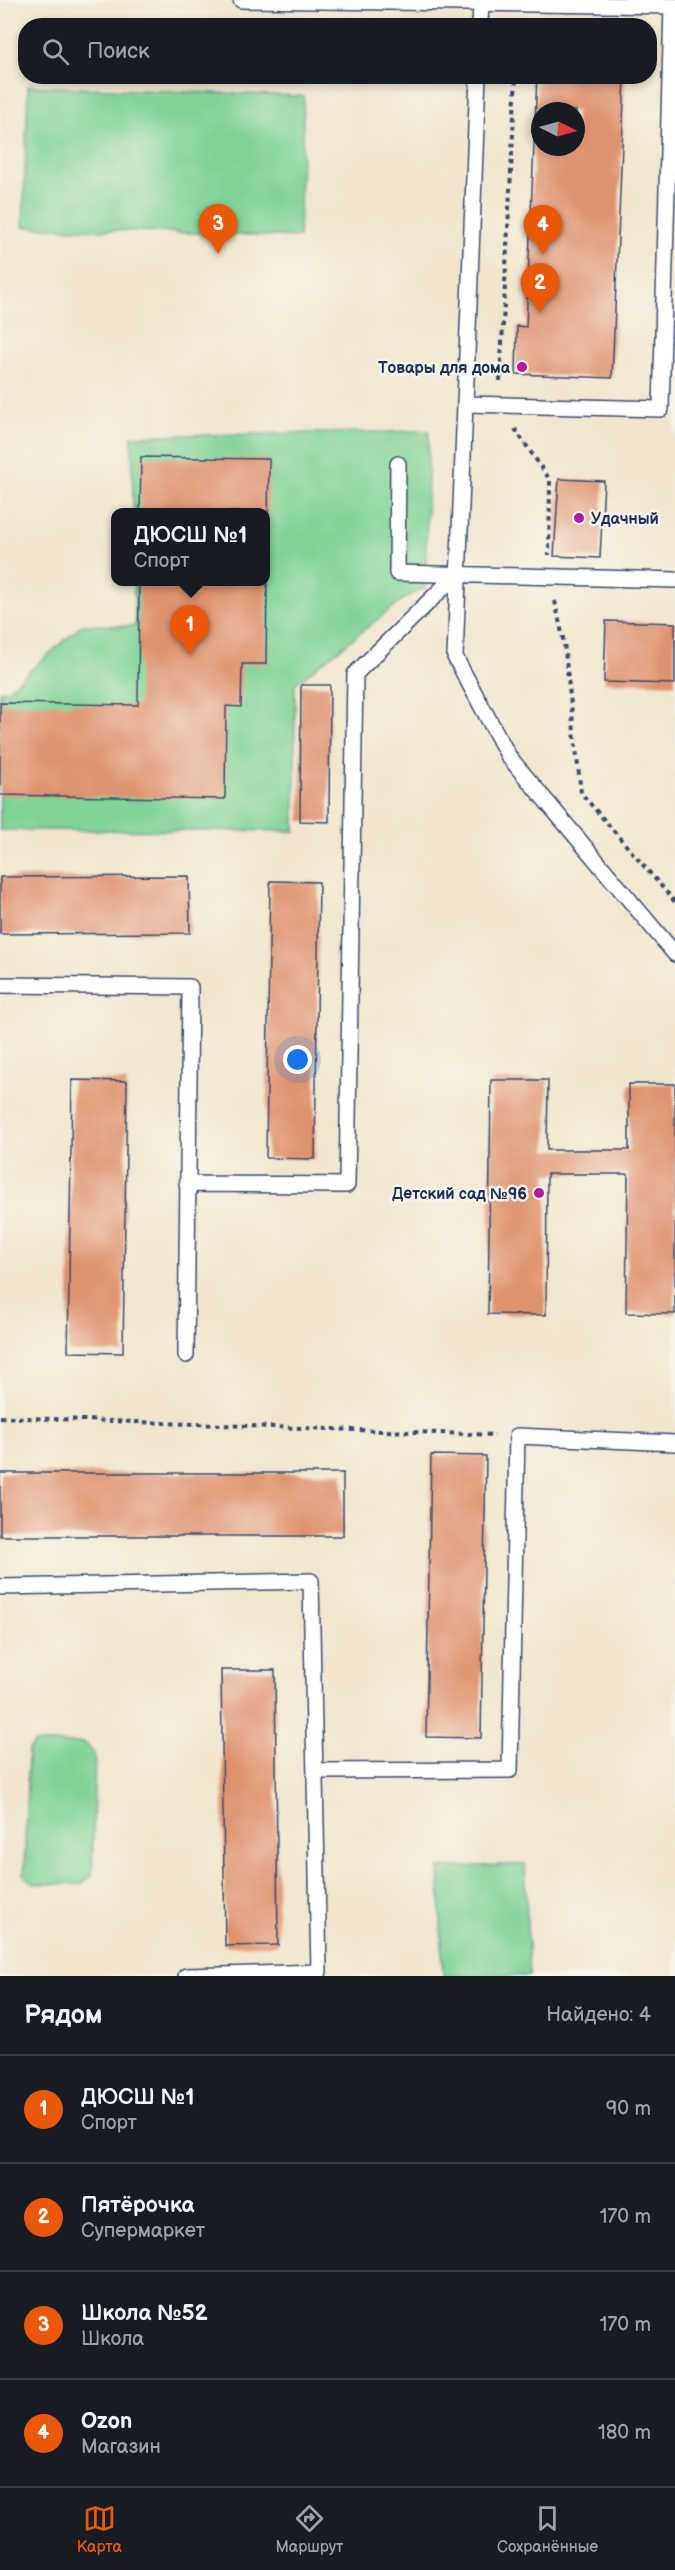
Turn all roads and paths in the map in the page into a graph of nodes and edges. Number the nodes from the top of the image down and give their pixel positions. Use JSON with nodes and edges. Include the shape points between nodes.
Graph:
{"nodes":[{"id":1,"x":241,"y":0,"type":"edge"},
{"id":2,"x":481,"y":2,"type":"edge"},
{"id":3,"x":673,"y":6,"type":"edge"},
{"id":4,"x":480,"y":18,"type":"edge"},
{"id":5,"x":478,"y":84,"type":"edge"},
{"id":6,"x":516,"y":84,"type":"edge"},
{"id":7,"x":669,"y":304,"type":"edge"},
{"id":8,"x":465,"y":404,"type":"junction"},
{"id":9,"x":499,"y":405,"type":"junction"},
{"id":10,"x":398,"y":464,"type":"dead end"},
{"id":11,"x":458,"y":573,"type":"junction"},
{"id":12,"x":549,"y":576,"type":"junction"},
{"id":13,"x":675,"y":580,"type":"edge"},
{"id":14,"x":675,"y":902,"type":"edge"},
{"id":15,"x":675,"y":954,"type":"edge"},
{"id":16,"x":0,"y":986,"type":"edge"},
{"id":17,"x":187,"y":1184,"type":"junction"},
{"id":18,"x":186,"y":1355,"type":"dead end"},
{"id":19,"x":0,"y":1417,"type":"edge"},
{"id":20,"x":517,"y":1436,"type":"junction"},
{"id":21,"x":675,"y":1443,"type":"edge"},
{"id":22,"x":0,"y":1587,"type":"edge"},
{"id":23,"x":315,"y":1770,"type":"junction"},
{"id":24,"x":186,"y":1976,"type":"edge"}],
"edges":[{"from":1,"to":2,"type":"lane"},
{"from":2,"to":3,"type":"lane"},
{"from":2,"to":4,"type":"lane"},
{"from":3,"to":7,"type":"lane"},
{"from":5,"to":8,"type":"lane"},
{"from":6,"to":9,"type":"path"},
{"from":7,"to":9,"type":"lane","via":[[661,409]]},
{"from":8,"to":9,"type":"lane"},
{"from":8,"to":11,"type":"lane"},
{"from":9,"to":12,"type":"path","via":[[550,480]]},
{"from":10,"to":11,"type":"lane","via":[[397,573]]},
{"from":11,"to":12,"type":"lane"},
{"from":11,"to":15,"type":"lane","via":[[455,657],[509,757]]},
{"from":11,"to":17,"type":"lane","via":[[355,674],[347,1185]]},
{"from":12,"to":13,"type":"lane"},
{"from":12,"to":14,"type":"path","via":[[564,643],[581,793]]},
{"from":16,"to":17,"type":"lane","via":[[190,987]]},
{"from":17,"to":18,"type":"lane"},
{"from":19,"to":20,"type":"path"},
{"from":20,"to":21,"type":"lane"},
{"from":20,"to":23,"type":"lane","via":[[510,1770]]},
{"from":22,"to":23,"type":"lane","via":[[311,1581]]},
{"from":23,"to":24,"type":"lane","via":[[319,1972]]}]}
